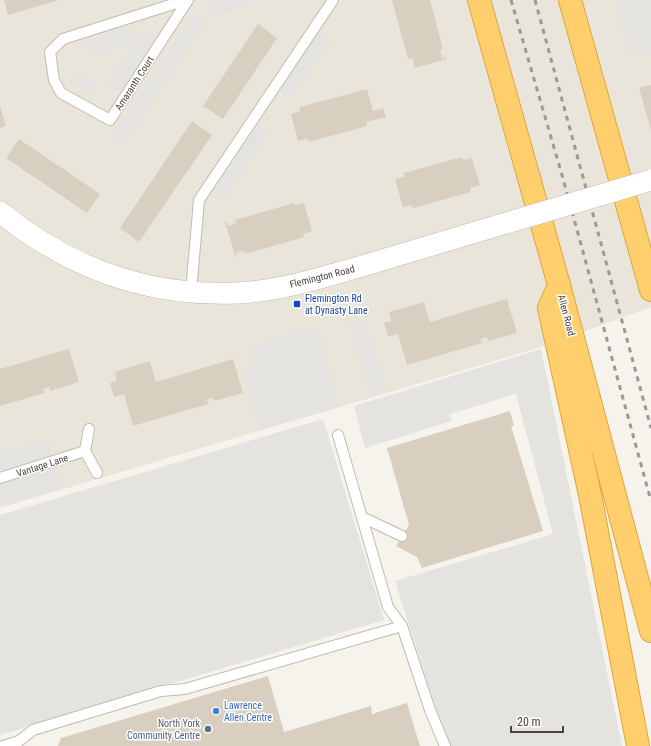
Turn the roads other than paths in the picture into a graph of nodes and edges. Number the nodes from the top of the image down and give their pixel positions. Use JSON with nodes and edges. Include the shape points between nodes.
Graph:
{"nodes":[{"id":1,"x":187,"y":0,"type":"edge"},
{"id":2,"x":333,"y":0,"type":"edge"},
{"id":3,"x":479,"y":0,"type":"edge"},
{"id":4,"x":570,"y":0,"type":"edge"},
{"id":5,"x":651,"y":180,"type":"edge"},
{"id":6,"x":0,"y":212,"type":"edge"},
{"id":7,"x":642,"y":259,"type":"junction"},
{"id":8,"x":651,"y":283,"type":"edge"},
{"id":9,"x":559,"y":285,"type":"junction"},
{"id":10,"x":651,"y":290,"type":"edge"},
{"id":11,"x":191,"y":292,"type":"junction"},
{"id":12,"x":89,"y":429,"type":"dead end"},
{"id":13,"x":338,"y":435,"type":"dead end"},
{"id":14,"x":85,"y":451,"type":"junction"},
{"id":15,"x":97,"y":473,"type":"dead end"},
{"id":16,"x":0,"y":478,"type":"edge"},
{"id":17,"x":362,"y":517,"type":"junction"},
{"id":18,"x":402,"y":536,"type":"dead end"},
{"id":19,"x":402,"y":626,"type":"junction"},
{"id":20,"x":651,"y":631,"type":"edge"},
{"id":21,"x":3,"y":746,"type":"edge"},
{"id":22,"x":445,"y":746,"type":"edge"},
{"id":23,"x":638,"y":746,"type":"edge"}],
"edges":[{"from":1,"to":1,"type":"lane","name":"Amaranth Court","via":[[63,39],[50,52],[54,80],[61,93],[110,120]]},
{"from":2,"to":11,"type":"lane","via":[[198,200]]},
{"from":3,"to":9,"type":"highway","name":"Allen Road"},
{"from":4,"to":7,"type":"highway"},
{"from":5,"to":11,"type":"street","name":"Flemington Road","bridge":true,"via":[[327,276],[239,293]]},
{"from":6,"to":11,"type":"street","name":"Flemington Road","via":[[48,246],[76,261],[133,283]]},
{"from":7,"to":8,"type":"highway"},
{"from":7,"to":10,"type":"highway"},
{"from":9,"to":20,"type":"highway","name":"Allen Road"},
{"from":9,"to":23,"type":"highway","via":[[549,308],[590,495]]},
{"from":12,"to":14,"type":"lane"},
{"from":13,"to":17,"type":"lane"},
{"from":14,"to":15,"type":"lane"},
{"from":14,"to":16,"type":"lane","name":"Vantage Lane"},
{"from":17,"to":18,"type":"lane"},
{"from":17,"to":19,"type":"lane","via":[[388,607]]},
{"from":19,"to":21,"type":"lane","via":[[185,689],[160,691],[140,697],[33,730],[19,741]]},
{"from":19,"to":22,"type":"lane"}]}
